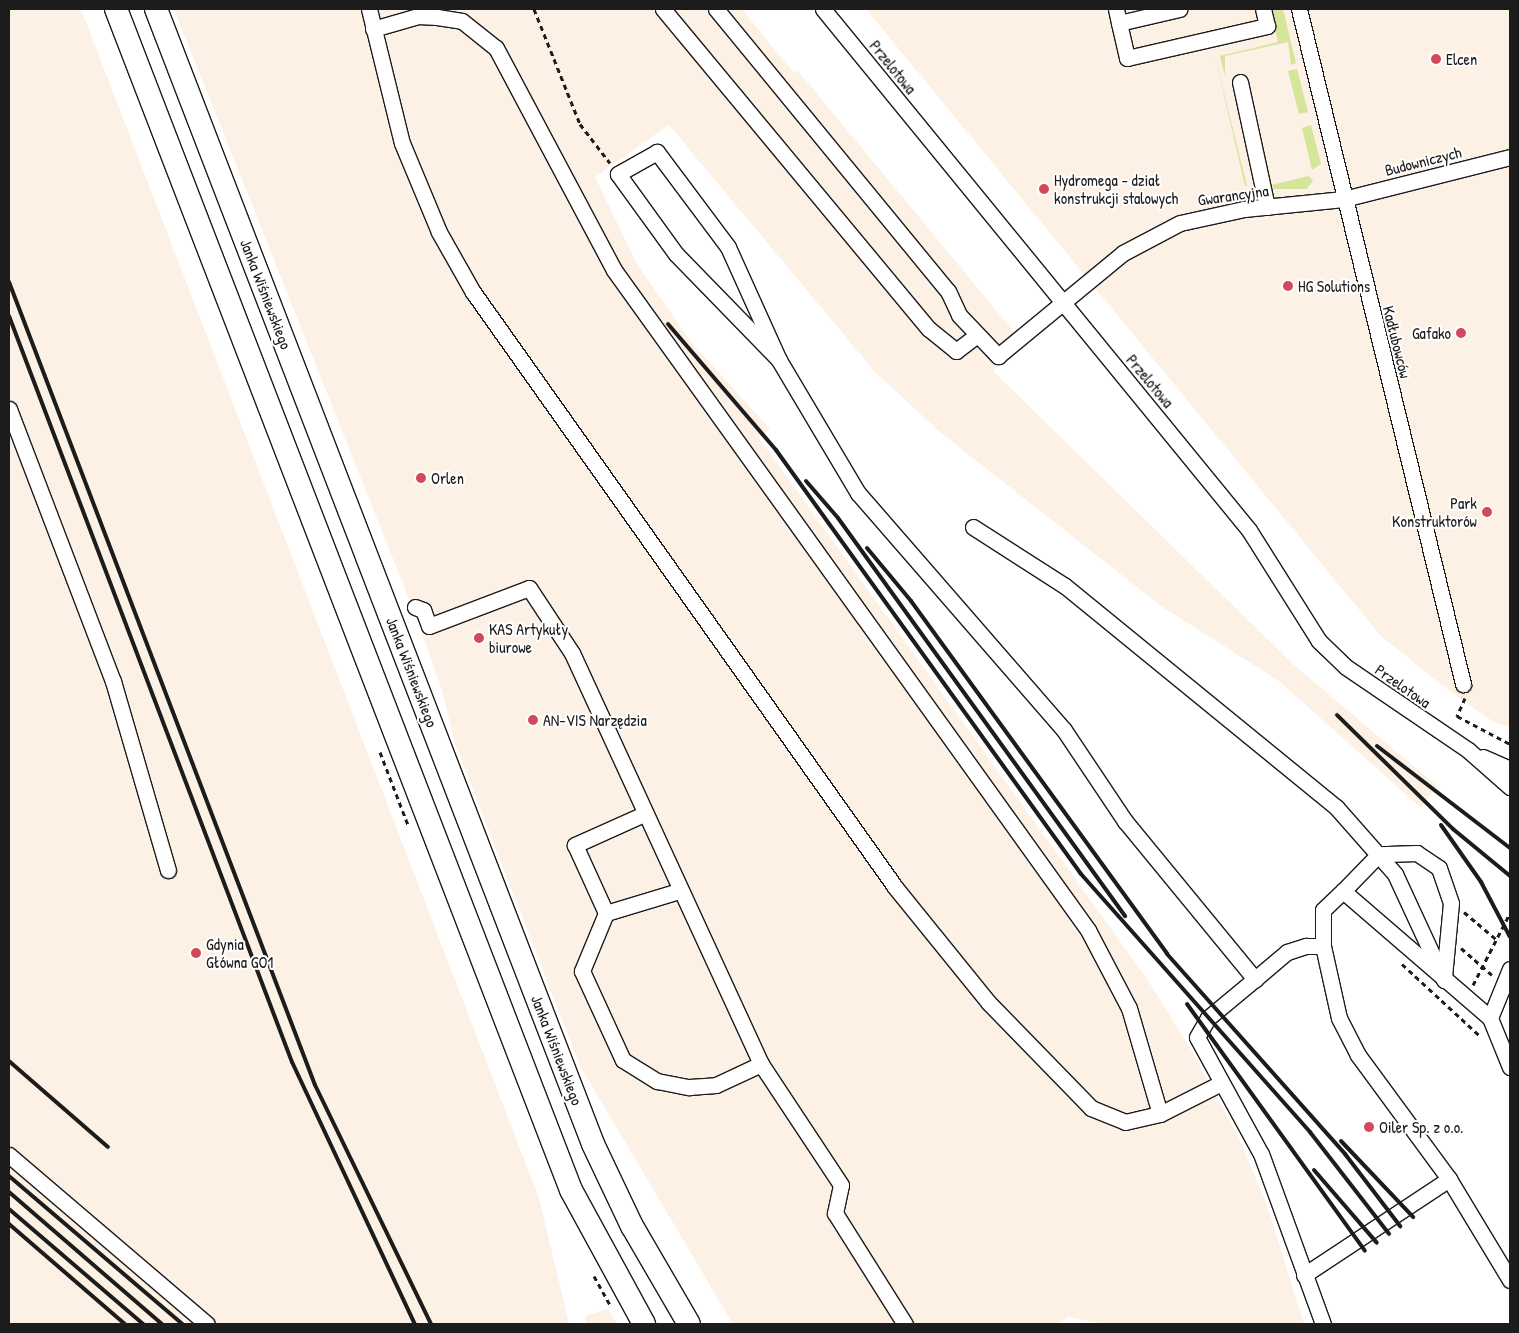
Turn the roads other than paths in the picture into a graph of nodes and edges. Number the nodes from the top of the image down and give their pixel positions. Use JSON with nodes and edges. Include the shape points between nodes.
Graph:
{"nodes":[{"id":1,"x":116,"y":9,"type":"edge"},
{"id":2,"x":156,"y":9,"type":"edge"},
{"id":3,"x":369,"y":9,"type":"edge"},
{"id":4,"x":662,"y":9,"type":"edge"},
{"id":5,"x":716,"y":9,"type":"edge"},
{"id":6,"x":823,"y":9,"type":"edge"},
{"id":7,"x":1179,"y":9,"type":"edge"},
{"id":8,"x":1263,"y":9,"type":"edge"},
{"id":9,"x":1299,"y":9,"type":"edge"},
{"id":10,"x":1118,"y":16,"type":"edge"},
{"id":11,"x":373,"y":28,"type":"junction"},
{"id":12,"x":1240,"y":82,"type":"dead end"},
{"id":13,"x":1510,"y":157,"type":"edge"},
{"id":14,"x":1344,"y":199,"type":"junction"},
{"id":15,"x":1268,"y":207,"type":"junction"},
{"id":16,"x":1063,"y":303,"type":"junction"},
{"id":17,"x":977,"y":335,"type":"junction"},
{"id":18,"x":779,"y":360,"type":"junction"},
{"id":19,"x":9,"y":409,"type":"edge"},
{"id":20,"x":973,"y":527,"type":"dead end"},
{"id":21,"x":415,"y":607,"type":"dead end"},
{"id":22,"x":1463,"y":684,"type":"road end"},
{"id":23,"x":1468,"y":750,"type":"junction"},
{"id":24,"x":1510,"y":769,"type":"edge"},
{"id":25,"x":1510,"y":786,"type":"edge"},
{"id":26,"x":644,"y":814,"type":"junction"},
{"id":27,"x":1380,"y":854,"type":"junction"},
{"id":28,"x":168,"y":870,"type":"dead end"},
{"id":29,"x":1343,"y":891,"type":"junction"},
{"id":30,"x":679,"y":892,"type":"junction"},
{"id":31,"x":606,"y":913,"type":"junction"},
{"id":32,"x":1323,"y":946,"type":"junction"},
{"id":33,"x":1510,"y":969,"type":"edge"},
{"id":34,"x":1255,"y":979,"type":"junction"},
{"id":35,"x":1444,"y":980,"type":"junction"},
{"id":36,"x":1490,"y":1018,"type":"junction"},
{"id":37,"x":761,"y":1064,"type":"junction"},
{"id":38,"x":1510,"y":1067,"type":"edge"},
{"id":39,"x":1221,"y":1083,"type":"junction"},
{"id":40,"x":1160,"y":1114,"type":"junction"},
{"id":41,"x":9,"y":1155,"type":"edge"},
{"id":42,"x":1449,"y":1179,"type":"junction"},
{"id":43,"x":1304,"y":1275,"type":"junction"},
{"id":44,"x":1510,"y":1280,"type":"edge"},
{"id":45,"x":207,"y":1324,"type":"edge"},
{"id":46,"x":644,"y":1324,"type":"edge"},
{"id":47,"x":689,"y":1324,"type":"edge"},
{"id":48,"x":905,"y":1324,"type":"edge"},
{"id":49,"x":1323,"y":1324,"type":"edge"}],
"edges":[{"from":1,"to":46,"type":"highway","via":[[571,1190]]},
{"from":2,"to":47,"type":"highway","name":"Janka Wiśniewskiego","via":[[593,1144],[632,1226]]},
{"from":3,"to":11,"type":"street"},
{"from":4,"to":17,"type":"street","via":[[929,329],[956,351]]},
{"from":5,"to":17,"type":"street","via":[[948,291],[959,315]]},
{"from":6,"to":16,"type":"street","name":"Przelotowa"},
{"from":7,"to":10,"type":"street"},
{"from":8,"to":10,"type":"street","via":[[1267,26],[1127,58]]},
{"from":9,"to":14,"type":"street","name":"Kadłubowców"},
{"from":11,"to":40,"type":"street","via":[[402,143],[438,232],[473,292],[895,887],[988,1002],[1091,1108],[1125,1122]]},
{"from":11,"to":40,"type":"street","via":[[418,16],[438,17],[462,21],[496,48],[614,270],[1088,930],[1129,1008]]},
{"from":12,"to":15,"type":"street"},
{"from":13,"to":14,"type":"street","name":"Budowniczych"},
{"from":14,"to":15,"type":"street","name":"Gwarancyjna"},
{"from":14,"to":22,"type":"street","name":"Kadłubowców"},
{"from":15,"to":16,"type":"street","name":"Gwarancyjna","via":[[1201,216],[1161,230],[1123,253]]},
{"from":16,"to":17,"type":"street","name":"Gwarancyjna","via":[[998,356]]},
{"from":16,"to":23,"type":"street","name":"Przelotowa","via":[[1249,530],[1319,641],[1382,694]]},
{"from":18,"to":18,"type":"street","via":[[676,254],[618,174],[657,152],[728,247]]},
{"from":18,"to":34,"type":"street","via":[[858,493],[1064,730],[1125,821]]},
{"from":19,"to":28,"type":"street","via":[[113,680],[146,806]]},
{"from":20,"to":27,"type":"street","via":[[1065,586],[1306,778]]},
{"from":21,"to":26,"type":"street","via":[[423,610],[430,626],[529,588],[572,654]]},
{"from":23,"to":24,"type":"street","name":"Przelotowa"},
{"from":23,"to":25,"type":"street","name":"Przelotowa"},
{"from":26,"to":30,"type":"street"},
{"from":26,"to":31,"type":"street","via":[[575,845]]},
{"from":27,"to":29,"type":"street"},
{"from":27,"to":35,"type":"street","via":[[1411,904]]},
{"from":27,"to":35,"type":"street","via":[[1417,853],[1439,868],[1451,903]]},
{"from":29,"to":32,"type":"street","via":[[1323,910]]},
{"from":29,"to":35,"type":"street"},
{"from":30,"to":31,"type":"street"},
{"from":30,"to":37,"type":"street"},
{"from":31,"to":37,"type":"street","via":[[582,972],[623,1060],[657,1081],[689,1087],[716,1085]]},
{"from":32,"to":34,"type":"street","via":[[1287,952]]},
{"from":32,"to":42,"type":"street","via":[[1339,1018],[1358,1055]]},
{"from":33,"to":36,"type":"street"},
{"from":34,"to":39,"type":"street","via":[[1198,1031],[1200,1046]]},
{"from":35,"to":36,"type":"street"},
{"from":36,"to":38,"type":"street"},
{"from":37,"to":48,"type":"street","via":[[842,1185],[835,1213]]},
{"from":39,"to":40,"type":"street"},
{"from":39,"to":43,"type":"street","via":[[1261,1154]]},
{"from":41,"to":45,"type":"street"},
{"from":42,"to":43,"type":"street"},
{"from":42,"to":44,"type":"street"},
{"from":43,"to":49,"type":"street"}]}
